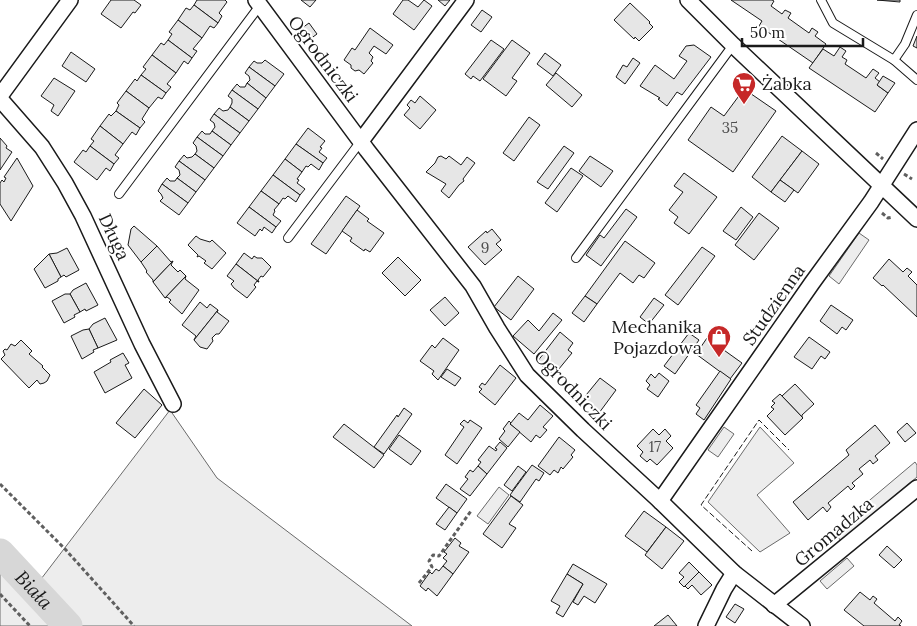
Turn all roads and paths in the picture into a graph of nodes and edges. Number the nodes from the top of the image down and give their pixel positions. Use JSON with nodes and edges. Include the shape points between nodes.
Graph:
{"nodes":[{"id":1,"x":70,"y":0,"type":"edge"},
{"id":2,"x":466,"y":0,"type":"edge"},
{"id":3,"x":688,"y":0,"type":"edge"},
{"id":4,"x":821,"y":0,"type":"edge"},
{"id":5,"x":260,"y":2,"type":"edge"},
{"id":6,"x":917,"y":15,"type":"edge"},
{"id":7,"x":733,"y":44,"type":"junction"},
{"id":8,"x":894,"y":60,"type":"junction"},
{"id":9,"x":917,"y":80,"type":"edge"},
{"id":10,"x":0,"y":98,"type":"edge"},
{"id":11,"x":917,"y":130,"type":"edge"},
{"id":12,"x":361,"y":141,"type":"junction"},
{"id":13,"x":882,"y":185,"type":"junction"},
{"id":14,"x":119,"y":194,"type":"dead end"},
{"id":15,"x":917,"y":218,"type":"edge"},
{"id":16,"x":288,"y":238,"type":"dead end"},
{"id":17,"x":576,"y":258,"type":"dead end"},
{"id":18,"x":173,"y":404,"type":"dead end"},
{"id":19,"x":0,"y":484,"type":"edge"},
{"id":20,"x":917,"y":488,"type":"edge"},
{"id":21,"x":660,"y":501,"type":"junction"},
{"id":22,"x":471,"y":512,"type":"dead end"},
{"id":23,"x":734,"y":573,"type":"junction"},
{"id":24,"x":419,"y":584,"type":"dead end"},
{"id":25,"x":0,"y":594,"type":"edge"},
{"id":26,"x":774,"y":605,"type":"junction"},
{"id":27,"x":30,"y":626,"type":"edge"},
{"id":28,"x":134,"y":626,"type":"edge"},
{"id":29,"x":706,"y":626,"type":"edge"},
{"id":30,"x":802,"y":626,"type":"edge"}],
"edges":[{"from":1,"to":10,"type":"street","name":"Długa"},
{"from":2,"to":12,"type":"street"},
{"from":3,"to":7,"type":"street"},
{"from":4,"to":8,"type":"lane","via":[[833,23]]},
{"from":5,"to":12,"type":"street","name":"Ogrodniczki"},
{"from":5,"to":14,"type":"lane"},
{"from":6,"to":8,"type":"lane","via":[[905,44]]},
{"from":7,"to":13,"type":"street"},
{"from":7,"to":17,"type":"lane"},
{"from":8,"to":9,"type":"lane"},
{"from":10,"to":18,"type":"street","name":"Długa","via":[[42,146],[65,183]]},
{"from":11,"to":13,"type":"street","name":"Studzienna"},
{"from":12,"to":16,"type":"lane"},
{"from":12,"to":21,"type":"street","name":"Ogrodniczki","via":[[474,286],[527,375]]},
{"from":13,"to":15,"type":"street"},
{"from":13,"to":21,"type":"street","name":"Studzienna"},
{"from":19,"to":28,"type":"path","via":[[65,549]]},
{"from":20,"to":26,"type":"street","name":"Gromadzka"},
{"from":21,"to":23,"type":"street","name":"Ogrodniczki"},
{"from":22,"to":24,"type":"path","via":[[439,556],[433,555],[428,562],[432,566]]},
{"from":23,"to":26,"type":"street","name":"Ogrodniczki"},
{"from":23,"to":29,"type":"street"},
{"from":25,"to":27,"type":"path"},
{"from":26,"to":30,"type":"street","name":"Ogrodniczki"}]}
